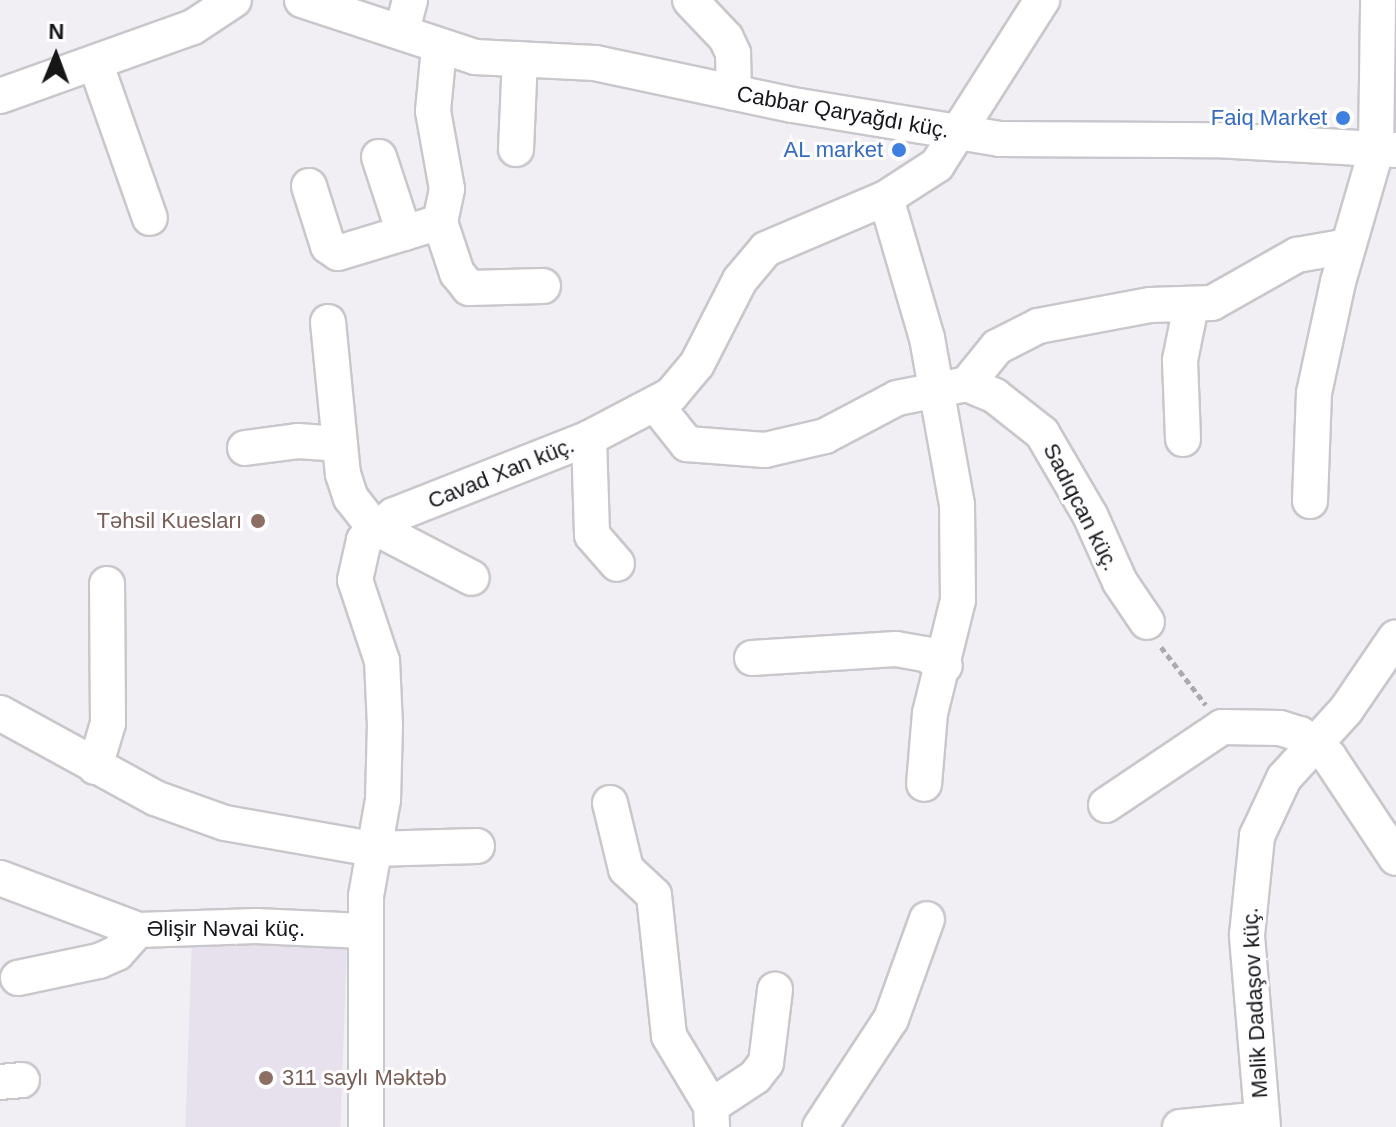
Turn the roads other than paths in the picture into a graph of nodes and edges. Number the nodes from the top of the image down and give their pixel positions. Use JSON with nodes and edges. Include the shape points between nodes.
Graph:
{"nodes":[{"id":1,"x":234,"y":0,"type":"edge"},
{"id":2,"x":302,"y":0,"type":"edge"},
{"id":3,"x":690,"y":0,"type":"edge"},
{"id":4,"x":1042,"y":0,"type":"edge"},
{"id":5,"x":1378,"y":0,"type":"edge"},
{"id":6,"x":406,"y":15,"type":"edge"},
{"id":7,"x":439,"y":48,"type":"junction"},
{"id":8,"x":520,"y":59,"type":"junction"},
{"id":9,"x":96,"y":65,"type":"junction"},
{"id":10,"x":734,"y":93,"type":"junction"},
{"id":11,"x":0,"y":96,"type":"edge"},
{"id":12,"x":961,"y":133,"type":"junction"},
{"id":13,"x":516,"y":149,"type":"dead end"},
{"id":14,"x":1386,"y":150,"type":"edge"},
{"id":15,"x":379,"y":157,"type":"dead end"},
{"id":16,"x":309,"y":186,"type":"dead end"},
{"id":17,"x":886,"y":198,"type":"junction"},
{"id":18,"x":150,"y":218,"type":"dead end"},
{"id":19,"x":440,"y":222,"type":"junction"},
{"id":20,"x":404,"y":233,"type":"junction"},
{"id":21,"x":1348,"y":246,"type":"junction"},
{"id":22,"x":543,"y":286,"type":"dead end"},
{"id":23,"x":1191,"y":306,"type":"junction"},
{"id":24,"x":328,"y":322,"type":"dead end"},
{"id":25,"x":952,"y":386,"type":"junction"},
{"id":26,"x":656,"y":405,"type":"junction"},
{"id":27,"x":589,"y":438,"type":"junction"},
{"id":28,"x":1183,"y":439,"type":"dead end"},
{"id":29,"x":340,"y":444,"type":"junction"},
{"id":30,"x":245,"y":448,"type":"dead end"},
{"id":31,"x":1310,"y":501,"type":"dead end"},
{"id":32,"x":374,"y":527,"type":"junction"},
{"id":33,"x":617,"y":564,"type":"dead end"},
{"id":34,"x":472,"y":578,"type":"dead end"},
{"id":35,"x":107,"y":584,"type":"dead end"},
{"id":36,"x":1147,"y":622,"type":"road end"},
{"id":37,"x":1396,"y":637,"type":"edge"},
{"id":38,"x":752,"y":658,"type":"dead end"},
{"id":39,"x":945,"y":666,"type":"junction"},
{"id":40,"x":0,"y":713,"type":"edge"},
{"id":41,"x":1317,"y":746,"type":"junction"},
{"id":42,"x":95,"y":767,"type":"junction"},
{"id":43,"x":924,"y":784,"type":"dead end"},
{"id":44,"x":610,"y":803,"type":"dead end"},
{"id":45,"x":1106,"y":805,"type":"dead end"},
{"id":46,"x":477,"y":846,"type":"dead end"},
{"id":47,"x":372,"y":849,"type":"junction"},
{"id":48,"x":1396,"y":858,"type":"edge"},
{"id":49,"x":0,"y":878,"type":"edge"},
{"id":50,"x":927,"y":919,"type":"dead end"},
{"id":51,"x":138,"y":930,"type":"junction"},
{"id":52,"x":364,"y":931,"type":"junction"},
{"id":53,"x":18,"y":978,"type":"dead end"},
{"id":54,"x":775,"y":990,"type":"dead end"},
{"id":55,"x":712,"y":1116,"type":"edge"},
{"id":56,"x":1262,"y":1123,"type":"edge"},
{"id":57,"x":366,"y":1127,"type":"edge"},
{"id":58,"x":820,"y":1127,"type":"edge"},
{"id":59,"x":1180,"y":1127,"type":"edge"}],
"edges":[{"from":1,"to":9,"type":"street","via":[[193,27]]},
{"from":2,"to":6,"type":"street","name":"Cabbar Qaryağdı küç."},
{"from":3,"to":10,"type":"street","via":[[726,38],[733,53]]},
{"from":4,"to":12,"type":"street","name":"Cavad Xan küç."},
{"from":5,"to":14,"type":"street"},
{"from":6,"to":7,"type":"street","name":"Cabbar Qaryağdı küç."},
{"from":7,"to":8,"type":"street","name":"Cabbar Qaryağdı küç.","via":[[475,57]]},
{"from":7,"to":19,"type":"street","via":[[433,111],[447,189]]},
{"from":8,"to":10,"type":"street","name":"Cabbar Qaryağdı küç.","via":[[628,68]]},
{"from":8,"to":13,"type":"street"},
{"from":9,"to":11,"type":"street"},
{"from":9,"to":18,"type":"street"},
{"from":10,"to":12,"type":"street","name":"Cabbar Qaryağdı küç."},
{"from":12,"to":14,"type":"street","name":"Cabbar Qaryağdı küç.","via":[[1028,141],[1216,140]]},
{"from":12,"to":17,"type":"street","name":"Cavad Xan küç.","via":[[924,176]]},
{"from":14,"to":21,"type":"street"},
{"from":15,"to":20,"type":"street"},
{"from":16,"to":20,"type":"street","via":[[328,246],[338,253]]},
{"from":17,"to":25,"type":"street"},
{"from":17,"to":26,"type":"street","name":"Cavad Xan küç.","via":[[766,249],[740,280],[685,383]]},
{"from":19,"to":20,"type":"street"},
{"from":19,"to":22,"type":"street","via":[[457,273],[469,288]]},
{"from":21,"to":23,"type":"street","via":[[1297,255],[1226,297]]},
{"from":21,"to":31,"type":"street","via":[[1314,393]]},
{"from":23,"to":25,"type":"street","via":[[1150,305],[1038,326],[997,347]]},
{"from":23,"to":28,"type":"street","via":[[1180,360]]},
{"from":24,"to":29,"type":"street"},
{"from":25,"to":26,"type":"street","via":[[897,398],[812,440],[765,450],[687,444]]},
{"from":25,"to":36,"type":"street","name":"Sadıqcan küç.","via":[[1019,410],[1042,433],[1090,515],[1120,582]]},
{"from":25,"to":39,"type":"street","via":[[960,548],[958,600]]},
{"from":26,"to":27,"type":"street","name":"Cavad Xan küç."},
{"from":27,"to":32,"type":"street","name":"Cavad Xan küç."},
{"from":27,"to":33,"type":"street","via":[[592,535]]},
{"from":29,"to":30,"type":"street","via":[[298,441]]},
{"from":29,"to":32,"type":"street","via":[[351,498]]},
{"from":32,"to":34,"type":"street"},
{"from":32,"to":47,"type":"street","via":[[355,566],[358,595],[384,684],[383,800]]},
{"from":35,"to":42,"type":"street","via":[[108,723]]},
{"from":37,"to":41,"type":"street","name":"Məlik Dadaşov küç."},
{"from":38,"to":39,"type":"street","via":[[896,649],[925,654]]},
{"from":39,"to":43,"type":"street","via":[[930,713]]},
{"from":40,"to":42,"type":"street"},
{"from":41,"to":45,"type":"street","via":[[1280,728],[1230,727]]},
{"from":41,"to":48,"type":"street"},
{"from":41,"to":56,"type":"street","name":"Məlik Dadaşov küç.","via":[[1274,794],[1257,836],[1251,877],[1248,948]]},
{"from":42,"to":47,"type":"street","via":[[155,798],[225,823]]},
{"from":44,"to":55,"type":"street","via":[[626,869],[654,895],[658,910],[669,1036]]},
{"from":46,"to":47,"type":"street"},
{"from":47,"to":52,"type":"street"},
{"from":49,"to":51,"type":"street","name":"Əlişir Nəvai küç."},
{"from":50,"to":58,"type":"street","via":[[891,1019]]},
{"from":51,"to":52,"type":"street","name":"Əlişir Nəvai küç.","via":[[256,926]]},
{"from":51,"to":53,"type":"street","via":[[117,953],[99,961]]},
{"from":52,"to":57,"type":"street"},
{"from":54,"to":55,"type":"street","via":[[766,1063]]},
{"from":56,"to":59,"type":"street"}]}
